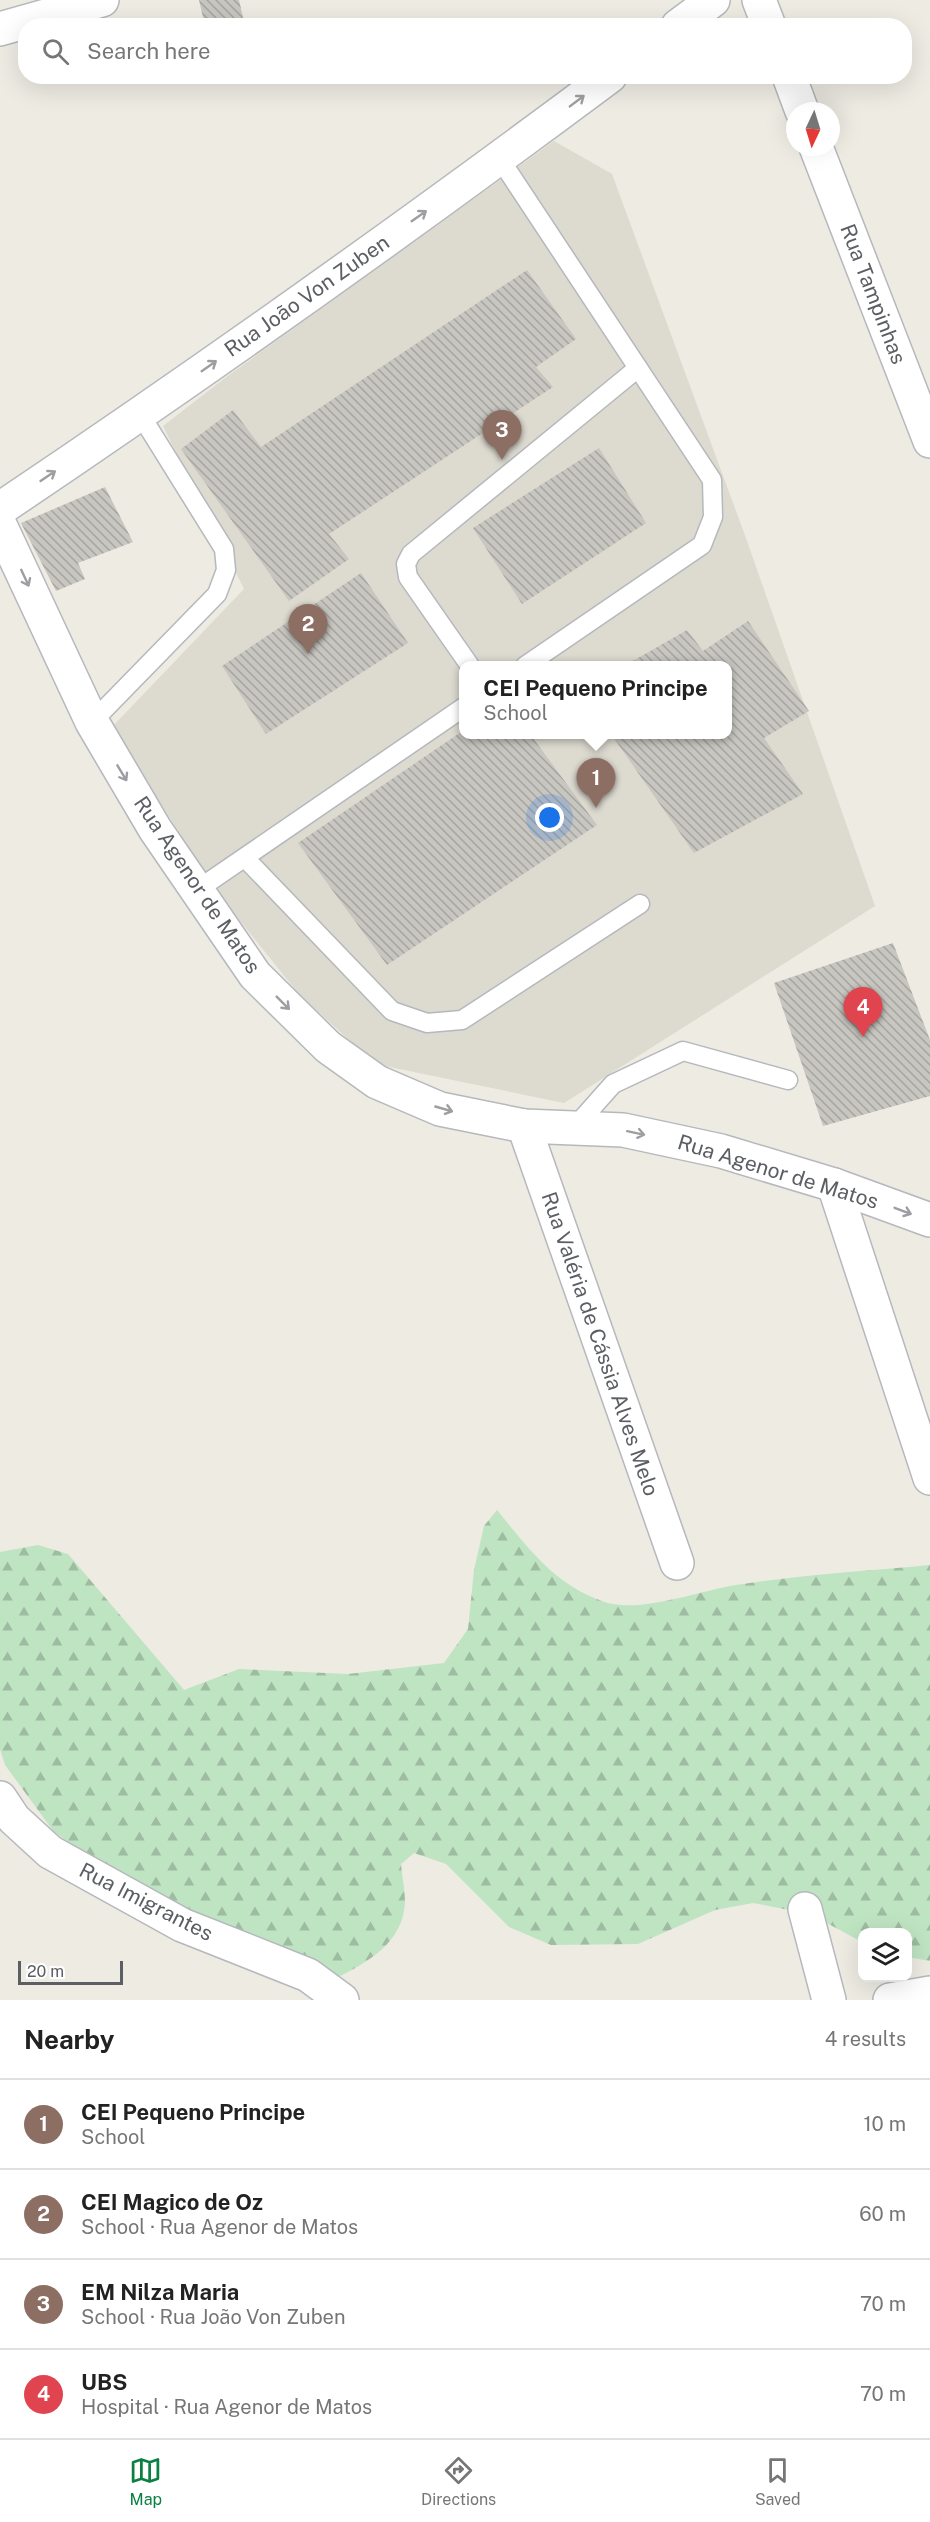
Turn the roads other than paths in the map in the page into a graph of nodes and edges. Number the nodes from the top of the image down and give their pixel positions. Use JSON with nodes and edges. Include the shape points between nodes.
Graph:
{"nodes":[{"id":1,"x":102,"y":0,"type":"edge"},
{"id":2,"x":712,"y":0,"type":"edge"},
{"id":3,"x":759,"y":0,"type":"edge"},
{"id":4,"x":36,"y":18,"type":"edge"},
{"id":5,"x":688,"y":18,"type":"edge"},
{"id":6,"x":766,"y":18,"type":"edge"},
{"id":7,"x":18,"y":23,"type":"edge"},
{"id":8,"x":0,"y":28,"type":"edge"},
{"id":9,"x":599,"y":84,"type":"edge"},
{"id":10,"x":792,"y":84,"type":"edge"},
{"id":11,"x":799,"y":102,"type":"edge"},
{"id":12,"x":819,"y":156,"type":"edge"},
{"id":13,"x":500,"y":159,"type":"junction"},
{"id":14,"x":638,"y":368,"type":"junction"},
{"id":15,"x":140,"y":414,"type":"junction"},
{"id":16,"x":930,"y":441,"type":"edge"},
{"id":17,"x":0,"y":509,"type":"edge"},
{"id":18,"x":0,"y":525,"type":"edge"},
{"id":19,"x":467,"y":661,"type":"edge"},
{"id":20,"x":532,"y":661,"type":"edge"},
{"id":21,"x":459,"y":710,"type":"edge"},
{"id":22,"x":92,"y":722,"type":"junction"},
{"id":23,"x":245,"y":858,"type":"junction"},
{"id":24,"x":197,"y":890,"type":"junction"},
{"id":25,"x":640,"y":904,"type":"dead end"},
{"id":26,"x":788,"y":1080,"type":"dead end"},
{"id":27,"x":524,"y":1126,"type":"junction"},
{"id":28,"x":574,"y":1128,"type":"junction"},
{"id":29,"x":834,"y":1185,"type":"junction"},
{"id":30,"x":930,"y":1220,"type":"edge"},
{"id":31,"x":930,"y":1478,"type":"edge"},
{"id":32,"x":677,"y":1563,"type":"dead end"},
{"id":33,"x":0,"y":1798,"type":"edge"},
{"id":34,"x":805,"y":1909,"type":"dead end"},
{"id":35,"x":930,"y":1993,"type":"edge"},
{"id":36,"x":342,"y":2000,"type":"edge"},
{"id":37,"x":829,"y":2000,"type":"edge"},
{"id":38,"x":890,"y":2000,"type":"edge"}],
"edges":[{"from":1,"to":4,"type":"street"},
{"from":2,"to":5,"type":"street"},
{"from":3,"to":6,"type":"street"},
{"from":7,"to":8,"type":"street"},
{"from":13,"to":9,"type":"street","name":"Rua João Von Zuben","one_way":true},
{"from":10,"to":11,"type":"street"},
{"from":12,"to":16,"type":"street","name":"Rua Tampinhas"},
{"from":13,"to":14,"type":"lane"},
{"from":15,"to":13,"type":"street","name":"Rua João Von Zuben","one_way":true},
{"from":14,"to":19,"type":"lane","via":[[411,554],[406,564],[408,577]]},
{"from":14,"to":20,"type":"lane","via":[[712,480],[713,517],[702,544]]},
{"from":17,"to":15,"type":"street","name":"Rua João Von Zuben","one_way":true},
{"from":15,"to":22,"type":"lane","via":[[224,549],[226,570],[217,594]]},
{"from":18,"to":22,"type":"street","name":"Rua Agenor de Matos","one_way":true},
{"from":21,"to":23,"type":"lane"},
{"from":22,"to":24,"type":"street","name":"Rua Agenor de Matos","one_way":true,"via":[[155,829]]},
{"from":23,"to":24,"type":"lane"},
{"from":23,"to":25,"type":"lane","via":[[392,1011],[427,1023],[462,1020]]},
{"from":24,"to":27,"type":"street","name":"Rua Agenor de Matos","one_way":true,"via":[[255,975],[328,1047],[377,1082],[440,1109]]},
{"from":26,"to":28,"type":"lane","via":[[682,1052],[613,1084]]},
{"from":27,"to":28,"type":"street","name":"Rua Agenor de Matos"},
{"from":27,"to":32,"type":"street","name":"Rua Valéria de Cássia Alves Melo"},
{"from":28,"to":29,"type":"street","name":"Rua Agenor de Matos","one_way":true,"via":[[623,1130],[721,1151]]},
{"from":29,"to":30,"type":"street","name":"Rua Agenor de Matos","one_way":true},
{"from":29,"to":31,"type":"street"},
{"from":33,"to":36,"type":"street","name":"Rua Imigrantes","via":[[14,1819],[50,1852],[182,1925],[308,1975]]},
{"from":34,"to":37,"type":"street"},
{"from":35,"to":38,"type":"street"}]}
